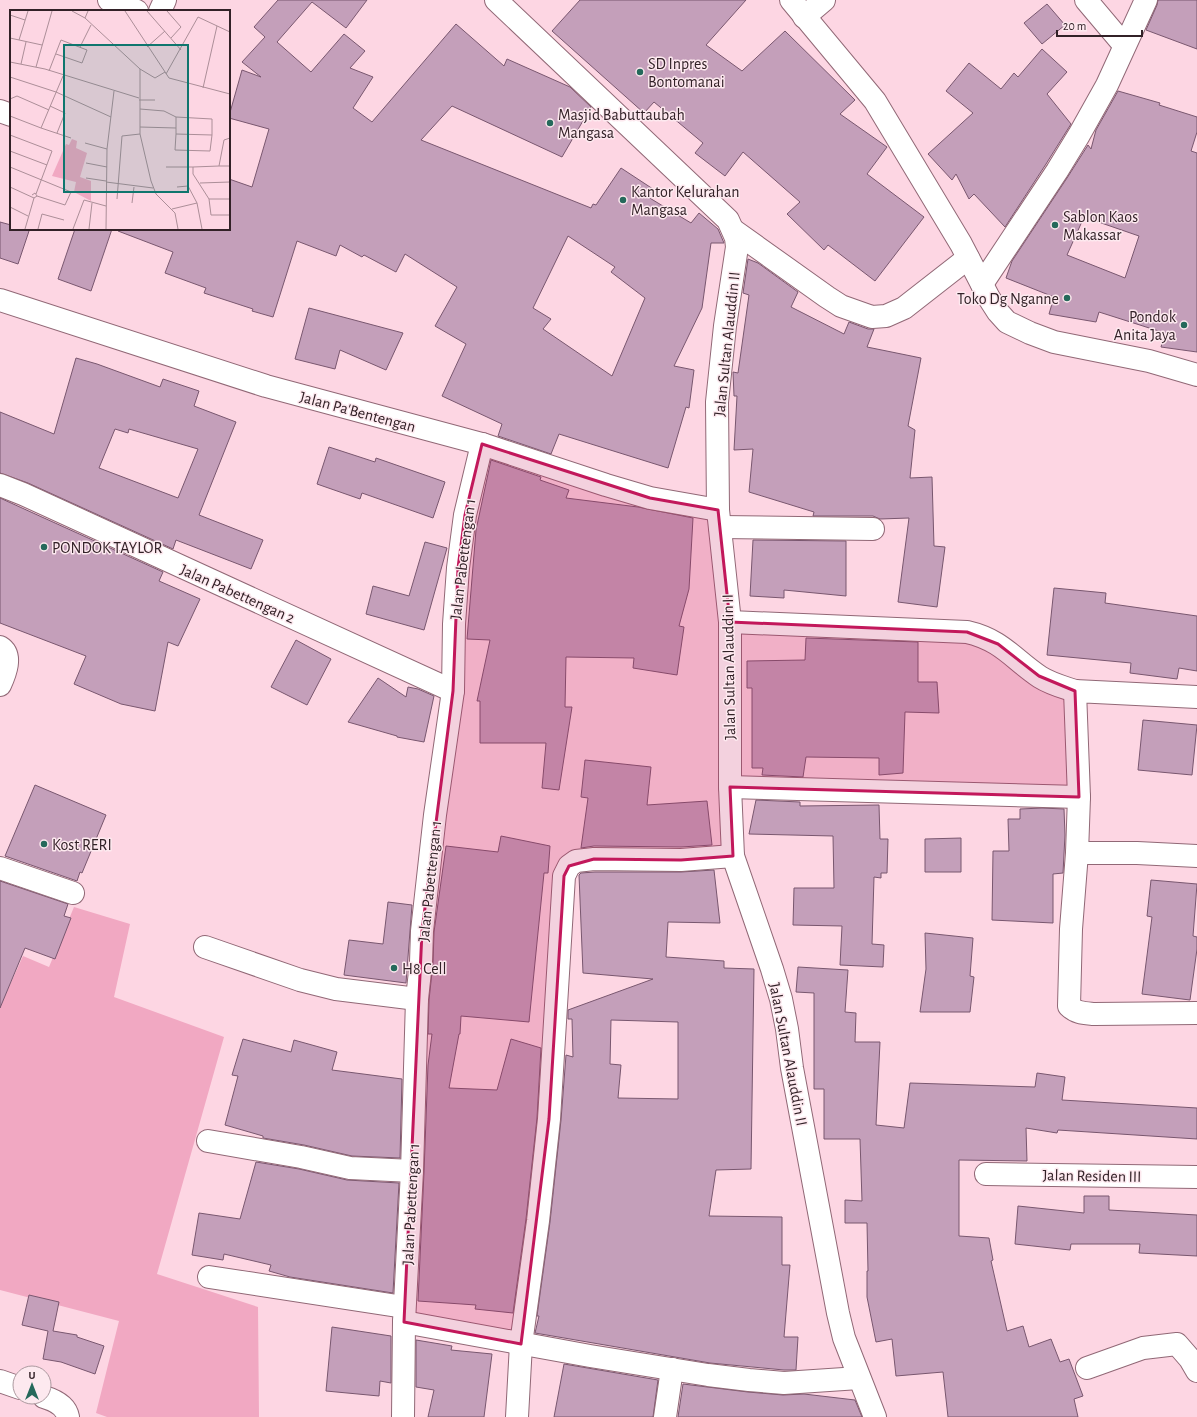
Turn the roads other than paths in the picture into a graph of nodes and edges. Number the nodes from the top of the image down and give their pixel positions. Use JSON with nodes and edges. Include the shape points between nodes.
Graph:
{"nodes":[{"id":1,"x":109,"y":0,"type":"edge"},
{"id":2,"x":165,"y":0,"type":"edge"},
{"id":3,"x":496,"y":0,"type":"edge"},
{"id":4,"x":824,"y":0,"type":"edge"},
{"id":5,"x":1086,"y":0,"type":"edge"},
{"id":6,"x":1146,"y":0,"type":"edge"},
{"id":7,"x":798,"y":8,"type":"edge"},
{"id":8,"x":134,"y":10,"type":"edge"},
{"id":9,"x":160,"y":10,"type":"edge"},
{"id":10,"x":1124,"y":45,"type":"junction"},
{"id":11,"x":0,"y":111,"type":"edge"},
{"id":12,"x":10,"y":115,"type":"edge"},
{"id":13,"x":734,"y":230,"type":"junction"},
{"id":14,"x":968,"y":258,"type":"junction"},
{"id":15,"x":982,"y":284,"type":"junction"},
{"id":16,"x":0,"y":300,"type":"edge"},
{"id":17,"x":1197,"y":375,"type":"edge"},
{"id":18,"x":482,"y":444,"type":"junction"},
{"id":19,"x":0,"y":485,"type":"edge"},
{"id":20,"x":719,"y":518,"type":"junction"},
{"id":21,"x":873,"y":528,"type":"dead end"},
{"id":22,"x":730,"y":622,"type":"junction"},
{"id":23,"x":0,"y":647,"type":"edge"},
{"id":24,"x":0,"y":685,"type":"edge"},
{"id":25,"x":453,"y":691,"type":"junction"},
{"id":26,"x":1075,"y":691,"type":"junction"},
{"id":27,"x":1197,"y":697,"type":"edge"},
{"id":28,"x":730,"y":787,"type":"junction"},
{"id":29,"x":1079,"y":797,"type":"junction"},
{"id":30,"x":1078,"y":853,"type":"junction"},
{"id":31,"x":733,"y":856,"type":"junction"},
{"id":32,"x":1197,"y":856,"type":"edge"},
{"id":33,"x":0,"y":868,"type":"edge"},
{"id":34,"x":73,"y":893,"type":"dead end"},
{"id":35,"x":204,"y":947,"type":"dead end"},
{"id":36,"x":417,"y":999,"type":"junction"},
{"id":37,"x":1197,"y":1013,"type":"edge"},
{"id":38,"x":208,"y":1141,"type":"dead end"},
{"id":39,"x":412,"y":1171,"type":"junction"},
{"id":40,"x":986,"y":1174,"type":"dead end"},
{"id":41,"x":1197,"y":1177,"type":"edge"},
{"id":42,"x":209,"y":1277,"type":"dead end"},
{"id":43,"x":404,"y":1314,"type":"junction"},
{"id":44,"x":521,"y":1344,"type":"junction"},
{"id":45,"x":1087,"y":1368,"type":"dead end"},
{"id":46,"x":672,"y":1369,"type":"junction"},
{"id":47,"x":1197,"y":1371,"type":"edge"},
{"id":48,"x":859,"y":1378,"type":"junction"},
{"id":49,"x":0,"y":1381,"type":"edge"},
{"id":50,"x":12,"y":1385,"type":"edge"},
{"id":51,"x":52,"y":1399,"type":"edge"},
{"id":52,"x":68,"y":1417,"type":"edge"},
{"id":53,"x":403,"y":1417,"type":"edge"},
{"id":54,"x":517,"y":1417,"type":"edge"},
{"id":55,"x":665,"y":1417,"type":"edge"},
{"id":56,"x":875,"y":1417,"type":"edge"}],
"edges":[{"from":1,"to":8,"type":"street"},
{"from":2,"to":9,"type":"street"},
{"from":3,"to":13,"type":"street","name":"Jalan Sultan Alauddin II","via":[[728,220]]},
{"from":4,"to":7,"type":"street"},
{"from":5,"to":10,"type":"street"},
{"from":6,"to":10,"type":"street"},
{"from":7,"to":14,"type":"street","via":[[875,101]]},
{"from":10,"to":15,"type":"street","via":[[1107,85],[1079,135]]},
{"from":11,"to":12,"type":"street"},
{"from":13,"to":14,"type":"street","via":[[841,306],[872,317],[886,316],[904,308]]},
{"from":13,"to":20,"type":"street","name":"Jalan Sultan Alauddin II","via":[[737,247],[717,402]]},
{"from":14,"to":15,"type":"street"},
{"from":15,"to":17,"type":"street","via":[[998,312],[1007,322],[1030,333],[1054,342],[1149,361]]},
{"from":16,"to":18,"type":"street","name":"Jalan Pa'Bentengan","via":[[266,386]]},
{"from":18,"to":20,"type":"street","name":"Jalan Pa'Bentengan","via":[[580,477]]},
{"from":18,"to":25,"type":"street","name":"Jalan Pabettengan 1","via":[[466,515],[458,568]]},
{"from":19,"to":25,"type":"street","name":"Jalan Pabettengan 2"},
{"from":20,"to":21,"type":"street","name":"Jalan Pa'Bentengan"},
{"from":20,"to":22,"type":"street","name":"Jalan Sultan Alauddin II"},
{"from":22,"to":26,"type":"street","via":[[978,634],[998,644],[1048,682]]},
{"from":22,"to":28,"type":"street","name":"Jalan Sultan Alauddin II"},
{"from":23,"to":24,"type":"street","via":[[5,650],[7,658],[6,672]]},
{"from":25,"to":36,"type":"street","name":"Jalan Pabettengan 1","via":[[435,816]]},
{"from":26,"to":27,"type":"street"},
{"from":26,"to":29,"type":"street"},
{"from":28,"to":29,"type":"street"},
{"from":28,"to":31,"type":"street","name":"Jalan Sultan Alauddin II"},
{"from":29,"to":30,"type":"street"},
{"from":30,"to":32,"type":"street"},
{"from":30,"to":37,"type":"street","via":[[1071,929],[1069,1006],[1079,1013],[1094,1014]]},
{"from":31,"to":44,"type":"street","via":[[681,860],[576,861],[566,869],[550,1119]]},
{"from":31,"to":48,"type":"street","name":"Jalan Sultan Alauddin II","via":[[781,999],[838,1313]]},
{"from":33,"to":34,"type":"street"},
{"from":35,"to":36,"type":"street","via":[[300,980],[336,989]]},
{"from":36,"to":39,"type":"street","name":"Jalan Pabettengan 1"},
{"from":38,"to":39,"type":"street","via":[[350,1168]]},
{"from":39,"to":43,"type":"street","name":"Jalan Pabettengan 1"},
{"from":40,"to":41,"type":"street","name":"Jalan Residen III"},
{"from":42,"to":43,"type":"street"},
{"from":43,"to":44,"type":"street"},
{"from":43,"to":53,"type":"street","name":"Jalan Pabettengan 1"},
{"from":44,"to":46,"type":"street"},
{"from":44,"to":54,"type":"street"},
{"from":45,"to":47,"type":"street","via":[[1143,1348],[1178,1344]]},
{"from":46,"to":48,"type":"street","via":[[784,1383]]},
{"from":46,"to":55,"type":"street"},
{"from":48,"to":56,"type":"street","name":"Jalan Sultan Alauddin II"},
{"from":49,"to":50,"type":"street"},
{"from":51,"to":52,"type":"street","via":[[60,1404]]}]}
